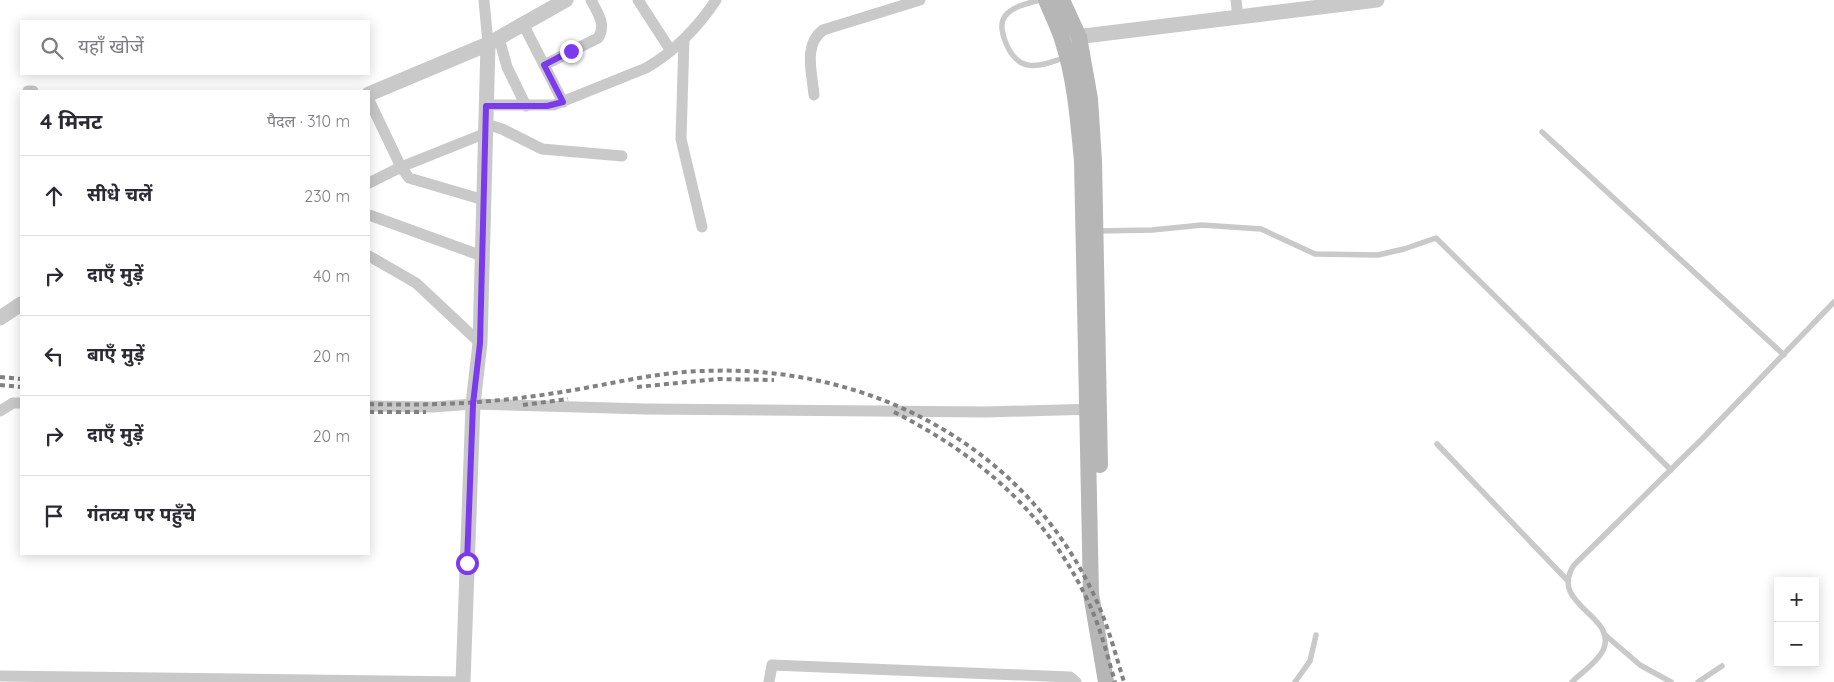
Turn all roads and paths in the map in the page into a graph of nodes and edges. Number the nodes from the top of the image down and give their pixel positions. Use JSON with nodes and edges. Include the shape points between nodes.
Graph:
{"nodes":[{"id":1,"x":484,"y":0,"type":"edge"},
{"id":2,"x":566,"y":0,"type":"edge"},
{"id":3,"x":591,"y":0,"type":"edge"},
{"id":4,"x":638,"y":0,"type":"edge"},
{"id":5,"x":716,"y":0,"type":"edge"},
{"id":6,"x":920,"y":0,"type":"edge"},
{"id":7,"x":1040,"y":0,"type":"edge"},
{"id":8,"x":1046,"y":0,"type":"edge"},
{"id":9,"x":1062,"y":0,"type":"edge"},
{"id":10,"x":1236,"y":0,"type":"edge"},
{"id":11,"x":1377,"y":0,"type":"edge"},
{"id":12,"x":1238,"y":18,"type":"junction"},
{"id":13,"x":523,"y":24,"type":"junction"},
{"id":14,"x":1079,"y":37,"type":"junction"},
{"id":15,"x":684,"y":39,"type":"junction"},
{"id":16,"x":1062,"y":40,"type":"junction"},
{"id":17,"x":494,"y":41,"type":"junction"},
{"id":18,"x":671,"y":51,"type":"junction"},
{"id":19,"x":1066,"y":57,"type":"junction"},
{"id":20,"x":544,"y":65,"type":"junction"},
{"id":21,"x":370,"y":94,"type":"edge"},
{"id":22,"x":814,"y":95,"type":"dead end"},
{"id":23,"x":370,"y":102,"type":"edge"},
{"id":24,"x":563,"y":102,"type":"junction"},
{"id":25,"x":486,"y":106,"type":"junction"},
{"id":26,"x":526,"y":106,"type":"junction"},
{"id":27,"x":486,"y":129,"type":"junction"},
{"id":28,"x":1542,"y":132,"type":"dead end"},
{"id":29,"x":622,"y":156,"type":"dead end"},
{"id":30,"x":401,"y":167,"type":"junction"},
{"id":31,"x":370,"y":182,"type":"edge"},
{"id":32,"x":484,"y":200,"type":"junction"},
{"id":33,"x":370,"y":215,"type":"edge"},
{"id":34,"x":702,"y":226,"type":"dead end"},
{"id":35,"x":1095,"y":231,"type":"junction"},
{"id":36,"x":1090,"y":255,"type":"junction"},
{"id":37,"x":482,"y":256,"type":"junction"},
{"id":38,"x":370,"y":257,"type":"edge"},
{"id":39,"x":1834,"y":302,"type":"edge"},
{"id":40,"x":20,"y":305,"type":"edge"},
{"id":41,"x":0,"y":318,"type":"edge"},
{"id":42,"x":480,"y":343,"type":"junction"},
{"id":43,"x":1784,"y":354,"type":"junction"},
{"id":44,"x":20,"y":403,"type":"edge"},
{"id":45,"x":473,"y":404,"type":"junction"},
{"id":46,"x":370,"y":406,"type":"edge"},
{"id":47,"x":1093,"y":409,"type":"junction"},
{"id":48,"x":0,"y":411,"type":"edge"},
{"id":49,"x":1437,"y":444,"type":"dead end"},
{"id":50,"x":1671,"y":470,"type":"junction"},
{"id":51,"x":1567,"y":580,"type":"junction"},
{"id":52,"x":1604,"y":634,"type":"junction"},
{"id":53,"x":1316,"y":636,"type":"dead end"},
{"id":54,"x":1722,"y":666,"type":"dead end"},
{"id":55,"x":0,"y":676,"type":"edge"},
{"id":56,"x":902,"y":676,"type":"edge"},
{"id":57,"x":463,"y":682,"type":"edge"},
{"id":58,"x":769,"y":682,"type":"edge"},
{"id":59,"x":1076,"y":682,"type":"edge"},
{"id":60,"x":1113,"y":682,"type":"edge"},
{"id":61,"x":1295,"y":682,"type":"edge"},
{"id":62,"x":1572,"y":682,"type":"edge"},
{"id":63,"x":1671,"y":682,"type":"edge"},
{"id":64,"x":1698,"y":682,"type":"edge"}],
"edges":[{"from":1,"to":17,"type":"street"},
{"from":2,"to":13,"type":"street"},
{"from":3,"to":20,"type":"street","via":[[603,25],[601,34]]},
{"from":4,"to":18,"type":"street"},
{"from":5,"to":15,"type":"street"},
{"from":6,"to":22,"type":"street","via":[[823,30],[815,36],[810,45]]},
{"from":7,"to":19,"type":"lane","via":[[1014,9],[1005,16],[1002,28],[1009,51],[1015,60],[1023,64],[1045,65]]},
{"from":8,"to":16,"type":"main road"},
{"from":9,"to":14,"type":"main road"},
{"from":10,"to":12,"type":"street"},
{"from":11,"to":12,"type":"street"},
{"from":12,"to":14,"type":"street"},
{"from":13,"to":17,"type":"street"},
{"from":13,"to":20,"type":"street"},
{"from":14,"to":16,"type":"street"},
{"from":14,"to":35,"type":"main road","via":[[1090,99]]},
{"from":15,"to":18,"type":"street"},
{"from":15,"to":34,"type":"street","via":[[680,139]]},
{"from":16,"to":19,"type":"main road"},
{"from":17,"to":21,"type":"street"},
{"from":17,"to":25,"type":"street"},
{"from":17,"to":26,"type":"street"},
{"from":18,"to":24,"type":"street","via":[[646,68]]},
{"from":19,"to":36,"type":"main road","via":[[1076,100]]},
{"from":20,"to":24,"type":"street"},
{"from":23,"to":30,"type":"street"},
{"from":24,"to":26,"type":"street"},
{"from":25,"to":26,"type":"street"},
{"from":25,"to":27,"type":"street"},
{"from":27,"to":29,"type":"street","via":[[502,129],[542,150]]},
{"from":27,"to":30,"type":"street"},
{"from":27,"to":32,"type":"street"},
{"from":28,"to":43,"type":"lane"},
{"from":30,"to":31,"type":"street"},
{"from":30,"to":32,"type":"street","via":[[414,181]]},
{"from":32,"to":37,"type":"street"},
{"from":33,"to":37,"type":"street"},
{"from":35,"to":36,"type":"main road"},
{"from":35,"to":50,"type":"lane","via":[[1202,225],[1261,229],[1315,254],[1370,255],[1404,249],[1436,238]]},
{"from":36,"to":47,"type":"main road"},
{"from":37,"to":42,"type":"street"},
{"from":38,"to":42,"type":"street","via":[[416,283]]},
{"from":39,"to":43,"type":"lane"},
{"from":40,"to":41,"type":"street"},
{"from":42,"to":45,"type":"street"},
{"from":43,"to":50,"type":"lane"},
{"from":44,"to":48,"type":"street","via":[[12,403]]},
{"from":45,"to":46,"type":"street"},
{"from":45,"to":47,"type":"street","via":[[936,412]]},
{"from":45,"to":57,"type":"street"},
{"from":47,"to":60,"type":"main road","via":[[1102,596]]},
{"from":49,"to":51,"type":"lane"},
{"from":50,"to":51,"type":"lane","via":[[1574,565]]},
{"from":51,"to":52,"type":"lane","via":[[1569,591]]},
{"from":52,"to":62,"type":"lane","via":[[1602,652]]},
{"from":52,"to":63,"type":"lane","via":[[1640,665]]},
{"from":53,"to":61,"type":"lane","via":[[1310,661]]},
{"from":54,"to":64,"type":"lane"},
{"from":55,"to":57,"type":"street"},
{"from":56,"to":58,"type":"street","via":[[772,665]]},
{"from":56,"to":59,"type":"street","via":[[1070,677]]}]}
